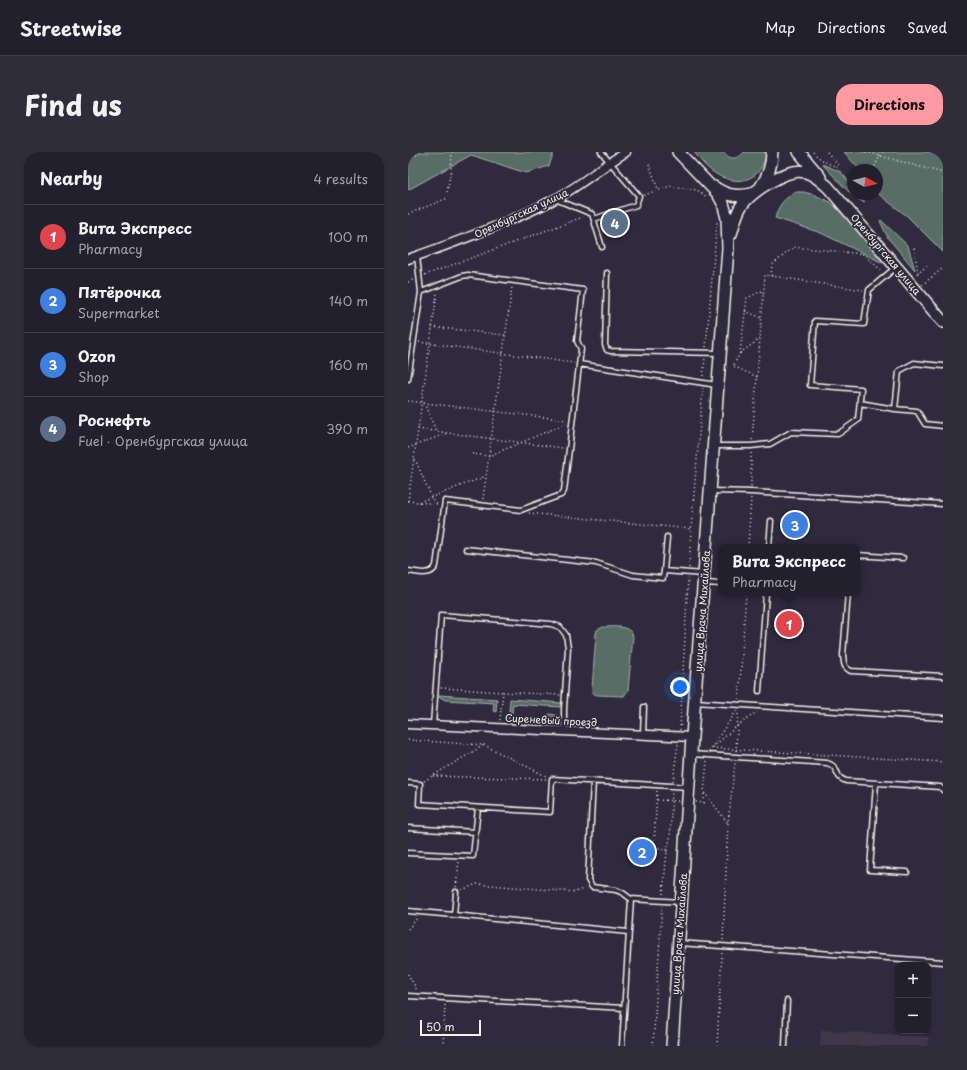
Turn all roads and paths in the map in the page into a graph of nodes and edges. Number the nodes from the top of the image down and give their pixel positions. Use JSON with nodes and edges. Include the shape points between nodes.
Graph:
{"nodes":[{"id":1,"x":452,"y":152,"type":"edge"},
{"id":2,"x":601,"y":152,"type":"edge"},
{"id":3,"x":617,"y":152,"type":"edge"},
{"id":4,"x":626,"y":152,"type":"edge"},
{"id":5,"x":772,"y":152,"type":"edge"},
{"id":6,"x":799,"y":152,"type":"edge"},
{"id":7,"x":813,"y":152,"type":"edge"},
{"id":8,"x":827,"y":152,"type":"edge"},
{"id":9,"x":866,"y":152,"type":"edge"},
{"id":10,"x":883,"y":152,"type":"edge"},
{"id":11,"x":678,"y":153,"type":"edge"},
{"id":12,"x":420,"y":154,"type":"dead end"},
{"id":13,"x":880,"y":156,"type":"junction"},
{"id":14,"x":408,"y":157,"type":"edge"},
{"id":15,"x":610,"y":162,"type":"junction"},
{"id":16,"x":649,"y":164,"type":"dead end"},
{"id":17,"x":876,"y":164,"type":"edge"},
{"id":18,"x":943,"y":173,"type":"edge"},
{"id":19,"x":704,"y":180,"type":"junction"},
{"id":20,"x":828,"y":187,"type":"junction"},
{"id":21,"x":658,"y":190,"type":"junction"},
{"id":22,"x":756,"y":191,"type":"junction"},
{"id":23,"x":447,"y":192,"type":"dead end"},
{"id":24,"x":639,"y":196,"type":"junction"},
{"id":25,"x":707,"y":197,"type":"dead end"},
{"id":26,"x":448,"y":198,"type":"dead end"},
{"id":27,"x":555,"y":199,"type":"junction"},
{"id":28,"x":408,"y":214,"type":"edge"},
{"id":29,"x":592,"y":214,"type":"junction"},
{"id":30,"x":594,"y":219,"type":"junction"},
{"id":31,"x":717,"y":220,"type":"dead end"},
{"id":32,"x":602,"y":247,"type":"dead end"},
{"id":33,"x":728,"y":248,"type":"junction"},
{"id":34,"x":914,"y":248,"type":"dead end"},
{"id":35,"x":417,"y":256,"type":"junction"},
{"id":36,"x":408,"y":260,"type":"edge"},
{"id":37,"x":928,"y":264,"type":"dead end"},
{"id":38,"x":897,"y":266,"type":"junction"},
{"id":39,"x":943,"y":268,"type":"edge"},
{"id":40,"x":607,"y":273,"type":"dead end"},
{"id":41,"x":886,"y":275,"type":"junction"},
{"id":42,"x":771,"y":276,"type":"junction"},
{"id":43,"x":419,"y":277,"type":"junction"},
{"id":44,"x":512,"y":281,"type":"junction"},
{"id":45,"x":408,"y":282,"type":"edge"},
{"id":46,"x":438,"y":285,"type":"junction"},
{"id":47,"x":764,"y":290,"type":"junction"},
{"id":48,"x":869,"y":290,"type":"junction"},
{"id":49,"x":916,"y":290,"type":"junction"},
{"id":50,"x":421,"y":292,"type":"junction"},
{"id":51,"x":745,"y":311,"type":"junction"},
{"id":52,"x":762,"y":318,"type":"junction"},
{"id":53,"x":943,"y":322,"type":"edge"},
{"id":54,"x":432,"y":327,"type":"junction"},
{"id":55,"x":505,"y":335,"type":"junction"},
{"id":56,"x":760,"y":339,"type":"junction"},
{"id":57,"x":414,"y":342,"type":"junction"},
{"id":58,"x":430,"y":344,"type":"junction"},
{"id":59,"x":705,"y":353,"type":"junction"},
{"id":60,"x":720,"y":353,"type":"junction"},
{"id":61,"x":740,"y":353,"type":"junction"},
{"id":62,"x":503,"y":354,"type":"junction"},
{"id":63,"x":579,"y":364,"type":"junction"},
{"id":64,"x":943,"y":366,"type":"edge"},
{"id":65,"x":757,"y":377,"type":"junction"},
{"id":66,"x":408,"y":380,"type":"edge"},
{"id":67,"x":703,"y":382,"type":"junction"},
{"id":68,"x":718,"y":385,"type":"junction"},
{"id":69,"x":408,"y":401,"type":"edge"},
{"id":70,"x":423,"y":403,"type":"junction"},
{"id":71,"x":860,"y":403,"type":"junction"},
{"id":72,"x":895,"y":409,"type":"junction"},
{"id":73,"x":495,"y":412,"type":"junction"},
{"id":74,"x":572,"y":421,"type":"junction"},
{"id":75,"x":943,"y":426,"type":"edge"},
{"id":76,"x":418,"y":429,"type":"junction"},
{"id":77,"x":437,"y":432,"type":"junction"},
{"id":78,"x":448,"y":433,"type":"junction"},
{"id":79,"x":491,"y":439,"type":"junction"},
{"id":80,"x":521,"y":443,"type":"junction"},
{"id":81,"x":416,"y":445,"type":"junction"},
{"id":82,"x":713,"y":446,"type":"junction"},
{"id":83,"x":751,"y":446,"type":"junction"},
{"id":84,"x":408,"y":448,"type":"edge"},
{"id":85,"x":569,"y":448,"type":"junction"},
{"id":86,"x":472,"y":454,"type":"dead end"},
{"id":87,"x":489,"y":456,"type":"junction"},
{"id":88,"x":414,"y":457,"type":"junction"},
{"id":89,"x":486,"y":475,"type":"junction"},
{"id":90,"x":710,"y":491,"type":"junction"},
{"id":91,"x":751,"y":492,"type":"junction"},
{"id":92,"x":431,"y":497,"type":"junction"},
{"id":93,"x":408,"y":501,"type":"edge"},
{"id":94,"x":417,"y":502,"type":"junction"},
{"id":95,"x":434,"y":504,"type":"junction"},
{"id":96,"x":943,"y":504,"type":"edge"},
{"id":97,"x":444,"y":505,"type":"junction"},
{"id":98,"x":482,"y":506,"type":"junction"},
{"id":99,"x":526,"y":513,"type":"dead end"},
{"id":100,"x":771,"y":520,"type":"dead end"},
{"id":101,"x":691,"y":529,"type":"junction"},
{"id":102,"x":667,"y":537,"type":"dead end"},
{"id":103,"x":748,"y":544,"type":"edge"},
{"id":104,"x":769,"y":544,"type":"edge"},
{"id":105,"x":466,"y":549,"type":"dead end"},
{"id":106,"x":860,"y":555,"type":"edge"},
{"id":107,"x":903,"y":558,"type":"dead end"},
{"id":108,"x":664,"y":570,"type":"junction"},
{"id":109,"x":408,"y":571,"type":"edge"},
{"id":110,"x":688,"y":573,"type":"junction"},
{"id":111,"x":704,"y":579,"type":"junction"},
{"id":112,"x":718,"y":583,"type":"edge"},
{"id":113,"x":746,"y":596,"type":"edge"},
{"id":114,"x":766,"y":596,"type":"edge"},
{"id":115,"x":848,"y":596,"type":"edge"},
{"id":116,"x":943,"y":676,"type":"edge"},
{"id":117,"x":436,"y":687,"type":"junction"},
{"id":118,"x":759,"y":691,"type":"dead end"},
{"id":119,"x":502,"y":692,"type":"junction"},
{"id":120,"x":565,"y":696,"type":"junction"},
{"id":121,"x":695,"y":702,"type":"junction"},
{"id":122,"x":738,"y":706,"type":"junction"},
{"id":123,"x":644,"y":707,"type":"dead end"},
{"id":124,"x":764,"y":707,"type":"junction"},
{"id":125,"x":943,"y":718,"type":"edge"},
{"id":126,"x":408,"y":724,"type":"edge"},
{"id":127,"x":433,"y":725,"type":"junction"},
{"id":128,"x":737,"y":726,"type":"junction"},
{"id":129,"x":500,"y":728,"type":"junction"},
{"id":130,"x":564,"y":731,"type":"junction"},
{"id":131,"x":643,"y":735,"type":"junction"},
{"id":132,"x":679,"y":736,"type":"junction"},
{"id":133,"x":692,"y":737,"type":"junction"},
{"id":134,"x":408,"y":740,"type":"edge"},
{"id":135,"x":484,"y":746,"type":"junction"},
{"id":136,"x":678,"y":748,"type":"dead end"},
{"id":137,"x":712,"y":748,"type":"junction"},
{"id":138,"x":736,"y":749,"type":"junction"},
{"id":139,"x":691,"y":754,"type":"junction"},
{"id":140,"x":708,"y":755,"type":"junction"},
{"id":141,"x":735,"y":757,"type":"junction"},
{"id":142,"x":943,"y":762,"type":"edge"},
{"id":143,"x":433,"y":776,"type":"junction"},
{"id":144,"x":552,"y":779,"type":"junction"},
{"id":145,"x":593,"y":781,"type":"junction"},
{"id":146,"x":408,"y":783,"type":"edge"},
{"id":147,"x":876,"y":783,"type":"junction"},
{"id":148,"x":420,"y":784,"type":"junction"},
{"id":149,"x":658,"y":785,"type":"junction"},
{"id":150,"x":689,"y":787,"type":"junction"},
{"id":151,"x":943,"y":790,"type":"edge"},
{"id":152,"x":704,"y":792,"type":"junction"},
{"id":153,"x":657,"y":800,"type":"junction"},
{"id":154,"x":672,"y":800,"type":"dead end"},
{"id":155,"x":704,"y":803,"type":"dead end"},
{"id":156,"x":478,"y":808,"type":"junction"},
{"id":157,"x":728,"y":823,"type":"junction"},
{"id":158,"x":408,"y":828,"type":"edge"},
{"id":159,"x":476,"y":832,"type":"junction"},
{"id":160,"x":667,"y":851,"type":"dead end"},
{"id":161,"x":408,"y":853,"type":"edge"},
{"id":162,"x":460,"y":855,"type":"junction"},
{"id":163,"x":907,"y":872,"type":"dead end"},
{"id":164,"x":592,"y":886,"type":"junction"},
{"id":165,"x":456,"y":892,"type":"junction"},
{"id":166,"x":631,"y":899,"type":"junction"},
{"id":167,"x":682,"y":902,"type":"junction"},
{"id":168,"x":408,"y":911,"type":"edge"},
{"id":169,"x":422,"y":912,"type":"junction"},
{"id":170,"x":454,"y":915,"type":"junction"},
{"id":171,"x":408,"y":929,"type":"edge"},
{"id":172,"x":628,"y":932,"type":"junction"},
{"id":173,"x":679,"y":943,"type":"junction"},
{"id":174,"x":722,"y":946,"type":"junction"},
{"id":175,"x":943,"y":962,"type":"edge"},
{"id":176,"x":408,"y":974,"type":"edge"},
{"id":177,"x":408,"y":996,"type":"edge"},
{"id":178,"x":420,"y":996,"type":"junction"},
{"id":179,"x":446,"y":998,"type":"junction"},
{"id":180,"x":788,"y":1001,"type":"dead end"},
{"id":181,"x":624,"y":1008,"type":"junction"},
{"id":182,"x":443,"y":1046,"type":"edge"},
{"id":183,"x":622,"y":1046,"type":"edge"},
{"id":184,"x":672,"y":1046,"type":"edge"},
{"id":185,"x":717,"y":1046,"type":"edge"},
{"id":186,"x":785,"y":1046,"type":"edge"}],
"edges":[{"from":1,"to":23,"type":"path"},
{"from":2,"to":15,"type":"lane"},
{"from":3,"to":15,"type":"street"},
{"from":4,"to":15,"type":"street","name":"Оренбургская улица"},
{"from":5,"to":22,"type":"main road","via":[[771,166],[765,181]]},
{"from":6,"to":20,"type":"main road"},
{"from":7,"to":8,"type":"path","via":[[826,163],[840,168]]},
{"from":9,"to":13,"type":"path"},
{"from":10,"to":13,"type":"path"},
{"from":11,"to":19,"type":"main road"},
{"from":12,"to":14,"type":"path"},
{"from":13,"to":17,"type":"path"},
{"from":13,"to":18,"type":"path"},
{"from":15,"to":24,"type":"lane"},
{"from":15,"to":27,"type":"street","name":"Оренбургская улица","via":[[578,186]]},
{"from":16,"to":21,"type":"path"},
{"from":19,"to":22,"type":"main road","via":[[726,194],[744,196]]},
{"from":19,"to":33,"type":"main road","via":[[723,203],[727,218]]},
{"from":20,"to":22,"type":"main road","name":"Оренбургская улица","via":[[811,174],[798,171],[788,173]]},
{"from":20,"to":38,"type":"main road","name":"Оренбургская улица"},
{"from":21,"to":24,"type":"path"},
{"from":21,"to":25,"type":"path","via":[[670,186],[697,190]]},
{"from":22,"to":33,"type":"main road","name":"Оренбургская улица","via":[[741,206]]},
{"from":24,"to":30,"type":"lane","via":[[636,205]]},
{"from":26,"to":28,"type":"path"},
{"from":27,"to":29,"type":"lane"},
{"from":27,"to":35,"type":"street","name":"Оренбургская улица","via":[[466,238]]},
{"from":29,"to":30,"type":"lane"},
{"from":29,"to":43,"type":"path"},
{"from":30,"to":32,"type":"lane"},
{"from":31,"to":59,"type":"path"},
{"from":33,"to":60,"type":"main road","name":"улица Врача Михайлова"},
{"from":34,"to":37,"type":"path","via":[[917,274]]},
{"from":35,"to":36,"type":"street","name":"Оренбургская улица"},
{"from":35,"to":43,"type":"lane"},
{"from":38,"to":41,"type":"lane"},
{"from":38,"to":49,"type":"main road","name":"Оренбургская улица"},
{"from":39,"to":49,"type":"path"},
{"from":40,"to":59,"type":"lane","via":[[607,350]]},
{"from":41,"to":42,"type":"path","via":[[863,254],[794,247],[772,265]]},
{"from":41,"to":48,"type":"lane"},
{"from":42,"to":47,"type":"path","via":[[765,275]]},
{"from":42,"to":48,"type":"path"},
{"from":43,"to":45,"type":"path"},
{"from":43,"to":50,"type":"lane"},
{"from":44,"to":46,"type":"lane","via":[[468,275]]},
{"from":44,"to":55,"type":"path"},
{"from":44,"to":63,"type":"lane","via":[[583,290],[578,340],[581,348]]},
{"from":46,"to":50,"type":"lane"},
{"from":46,"to":54,"type":"path"},
{"from":47,"to":51,"type":"path","via":[[747,298]]},
{"from":47,"to":52,"type":"path"},
{"from":48,"to":71,"type":"lane","via":[[864,324],[815,321],[810,385],[860,389]]},
{"from":49,"to":53,"type":"main road","name":"Оренбургская улица"},
{"from":50,"to":57,"type":"lane"},
{"from":51,"to":52,"type":"path"},
{"from":51,"to":61,"type":"path"},
{"from":52,"to":56,"type":"path"},
{"from":54,"to":55,"type":"path"},
{"from":54,"to":58,"type":"path"},
{"from":55,"to":62,"type":"path"},
{"from":56,"to":61,"type":"path"},
{"from":56,"to":65,"type":"path"},
{"from":57,"to":58,"type":"path"},
{"from":57,"to":66,"type":"lane"},
{"from":58,"to":62,"type":"path"},
{"from":58,"to":70,"type":"path"},
{"from":59,"to":60,"type":"lane"},
{"from":59,"to":67,"type":"path"},
{"from":60,"to":68,"type":"main road","name":"улица Врача Михайлова"},
{"from":61,"to":65,"type":"path","via":[[733,366]]},
{"from":62,"to":63,"type":"path"},
{"from":62,"to":73,"type":"path"},
{"from":63,"to":67,"type":"lane"},
{"from":63,"to":74,"type":"lane"},
{"from":64,"to":72,"type":"lane","via":[[914,363],[899,371]]},
{"from":65,"to":83,"type":"path"},
{"from":67,"to":68,"type":"lane"},
{"from":67,"to":101,"type":"path"},
{"from":68,"to":82,"type":"main road","name":"улица Врача Михайлова"},
{"from":69,"to":70,"type":"path"},
{"from":70,"to":73,"type":"path"},
{"from":70,"to":76,"type":"path"},
{"from":70,"to":77,"type":"path"},
{"from":71,"to":72,"type":"lane"},
{"from":71,"to":83,"type":"lane","via":[[858,420],[838,434],[791,432],[770,444]]},
{"from":72,"to":75,"type":"lane","via":[[917,411],[925,424]]},
{"from":73,"to":74,"type":"path"},
{"from":73,"to":79,"type":"path"},
{"from":74,"to":80,"type":"path"},
{"from":74,"to":85,"type":"lane"},
{"from":76,"to":77,"type":"path"},
{"from":76,"to":81,"type":"path"},
{"from":77,"to":78,"type":"path"},
{"from":78,"to":79,"type":"path"},
{"from":78,"to":81,"type":"path"},
{"from":79,"to":80,"type":"path"},
{"from":79,"to":87,"type":"path"},
{"from":80,"to":85,"type":"path"},
{"from":80,"to":87,"type":"path"},
{"from":81,"to":84,"type":"path"},
{"from":81,"to":88,"type":"path"},
{"from":82,"to":83,"type":"lane"},
{"from":82,"to":90,"type":"main road","name":"улица Врача Михайлова"},
{"from":83,"to":91,"type":"path"},
{"from":85,"to":98,"type":"lane","via":[[564,492],[561,494],[521,510]]},
{"from":86,"to":87,"type":"path"},
{"from":87,"to":89,"type":"path"},
{"from":88,"to":92,"type":"path"},
{"from":88,"to":93,"type":"path"},
{"from":89,"to":92,"type":"path"},
{"from":89,"to":98,"type":"path"},
{"from":90,"to":91,"type":"lane"},
{"from":90,"to":111,"type":"main road","name":"улица Врача Михайлова"},
{"from":91,"to":96,"type":"lane"},
{"from":91,"to":103,"type":"path"},
{"from":92,"to":94,"type":"path"},
{"from":92,"to":95,"type":"path"},
{"from":93,"to":94,"type":"path"},
{"from":94,"to":95,"type":"path"},
{"from":95,"to":97,"type":"path"},
{"from":97,"to":98,"type":"lane","via":[[445,501]]},
{"from":97,"to":109,"type":"lane","via":[[434,570],[426,573]]},
{"from":99,"to":101,"type":"path"},
{"from":100,"to":104,"type":"lane"},
{"from":101,"to":110,"type":"path"},
{"from":102,"to":108,"type":"lane"},
{"from":105,"to":108,"type":"lane","via":[[596,563],[633,575],[663,578]]},
{"from":106,"to":107,"type":"lane"},
{"from":108,"to":110,"type":"lane"},
{"from":110,"to":111,"type":"lane"},
{"from":110,"to":132,"type":"path"},
{"from":111,"to":112,"type":"lane"},
{"from":111,"to":121,"type":"main road","name":"улица Врача Михайлова"},
{"from":113,"to":122,"type":"path"},
{"from":114,"to":118,"type":"lane"},
{"from":115,"to":116,"type":"lane","via":[[843,655],[846,669]]},
{"from":117,"to":119,"type":"path"},
{"from":117,"to":120,"type":"lane","via":[[441,615],[551,624],[560,627],[566,635],[568,648]]},
{"from":117,"to":127,"type":"lane"},
{"from":119,"to":120,"type":"path"},
{"from":119,"to":129,"type":"path"},
{"from":120,"to":130,"type":"lane"},
{"from":121,"to":122,"type":"lane"},
{"from":121,"to":133,"type":"main road","name":"улица Врача Михайлова"},
{"from":122,"to":124,"type":"lane"},
{"from":123,"to":131,"type":"lane"},
{"from":124,"to":125,"type":"lane"},
{"from":124,"to":128,"type":"path"},
{"from":126,"to":127,"type":"street","name":"Сиреневый проезд"},
{"from":127,"to":129,"type":"street","name":"Сиреневый проезд"},
{"from":128,"to":137,"type":"path"},
{"from":128,"to":137,"type":"path","via":[[738,708]]},
{"from":128,"to":138,"type":"path"},
{"from":129,"to":130,"type":"street","name":"Сиреневый проезд"},
{"from":130,"to":131,"type":"street","name":"Сиреневый проезд"},
{"from":131,"to":132,"type":"street","name":"Сиреневый проезд"},
{"from":132,"to":133,"type":"street","name":"Сиреневый проезд"},
{"from":132,"to":136,"type":"path"},
{"from":133,"to":139,"type":"main road","name":"улица Врача Михайлова"},
{"from":134,"to":135,"type":"path"},
{"from":135,"to":143,"type":"path"},
{"from":135,"to":144,"type":"path"},
{"from":137,"to":138,"type":"path"},
{"from":137,"to":140,"type":"path"},
{"from":138,"to":141,"type":"path"},
{"from":138,"to":142,"type":"path"},
{"from":139,"to":140,"type":"lane"},
{"from":139,"to":150,"type":"main road","name":"улица Врача Михайлова"},
{"from":140,"to":141,"type":"lane"},
{"from":140,"to":152,"type":"path"},
{"from":141,"to":147,"type":"lane","via":[[827,763],[835,769],[841,779]]},
{"from":141,"to":157,"type":"path"},
{"from":143,"to":144,"type":"path"},
{"from":143,"to":148,"type":"path"},
{"from":144,"to":145,"type":"lane"},
{"from":144,"to":156,"type":"lane","via":[[550,812]]},
{"from":145,"to":149,"type":"lane"},
{"from":145,"to":164,"type":"lane","via":[[588,880]]},
{"from":146,"to":148,"type":"lane"},
{"from":147,"to":151,"type":"lane","via":[[940,787]]},
{"from":147,"to":163,"type":"lane","via":[[870,870]]},
{"from":148,"to":156,"type":"lane","via":[[419,804]]},
{"from":149,"to":150,"type":"lane"},
{"from":149,"to":153,"type":"path"},
{"from":150,"to":167,"type":"main road","name":"улица Врача Михайлова"},
{"from":152,"to":155,"type":"path"},
{"from":152,"to":157,"type":"path"},
{"from":153,"to":154,"type":"path"},
{"from":153,"to":160,"type":"path","via":[[654,846]]},
{"from":156,"to":159,"type":"lane"},
{"from":157,"to":174,"type":"path"},
{"from":158,"to":159,"type":"lane"},
{"from":159,"to":162,"type":"lane","via":[[473,856]]},
{"from":161,"to":162,"type":"lane"},
{"from":162,"to":165,"type":"path"},
{"from":164,"to":165,"type":"path","via":[[575,892],[477,884]]},
{"from":164,"to":166,"type":"lane","via":[[616,890]]},
{"from":165,"to":170,"type":"lane"},
{"from":166,"to":167,"type":"lane"},
{"from":166,"to":172,"type":"lane"},
{"from":167,"to":173,"type":"main road","name":"улица Врача Михайлова"},
{"from":168,"to":169,"type":"lane"},
{"from":169,"to":170,"type":"lane"},
{"from":169,"to":171,"type":"path"},
{"from":170,"to":172,"type":"lane"},
{"from":172,"to":181,"type":"lane"},
{"from":173,"to":174,"type":"lane"},
{"from":173,"to":184,"type":"main road","name":"улица Врача Михайлова"},
{"from":174,"to":175,"type":"lane"},
{"from":174,"to":185,"type":"path"},
{"from":176,"to":178,"type":"path"},
{"from":177,"to":178,"type":"lane"},
{"from":178,"to":179,"type":"lane"},
{"from":179,"to":181,"type":"lane"},
{"from":179,"to":182,"type":"path"},
{"from":180,"to":186,"type":"lane"},
{"from":181,"to":183,"type":"lane"}]}
